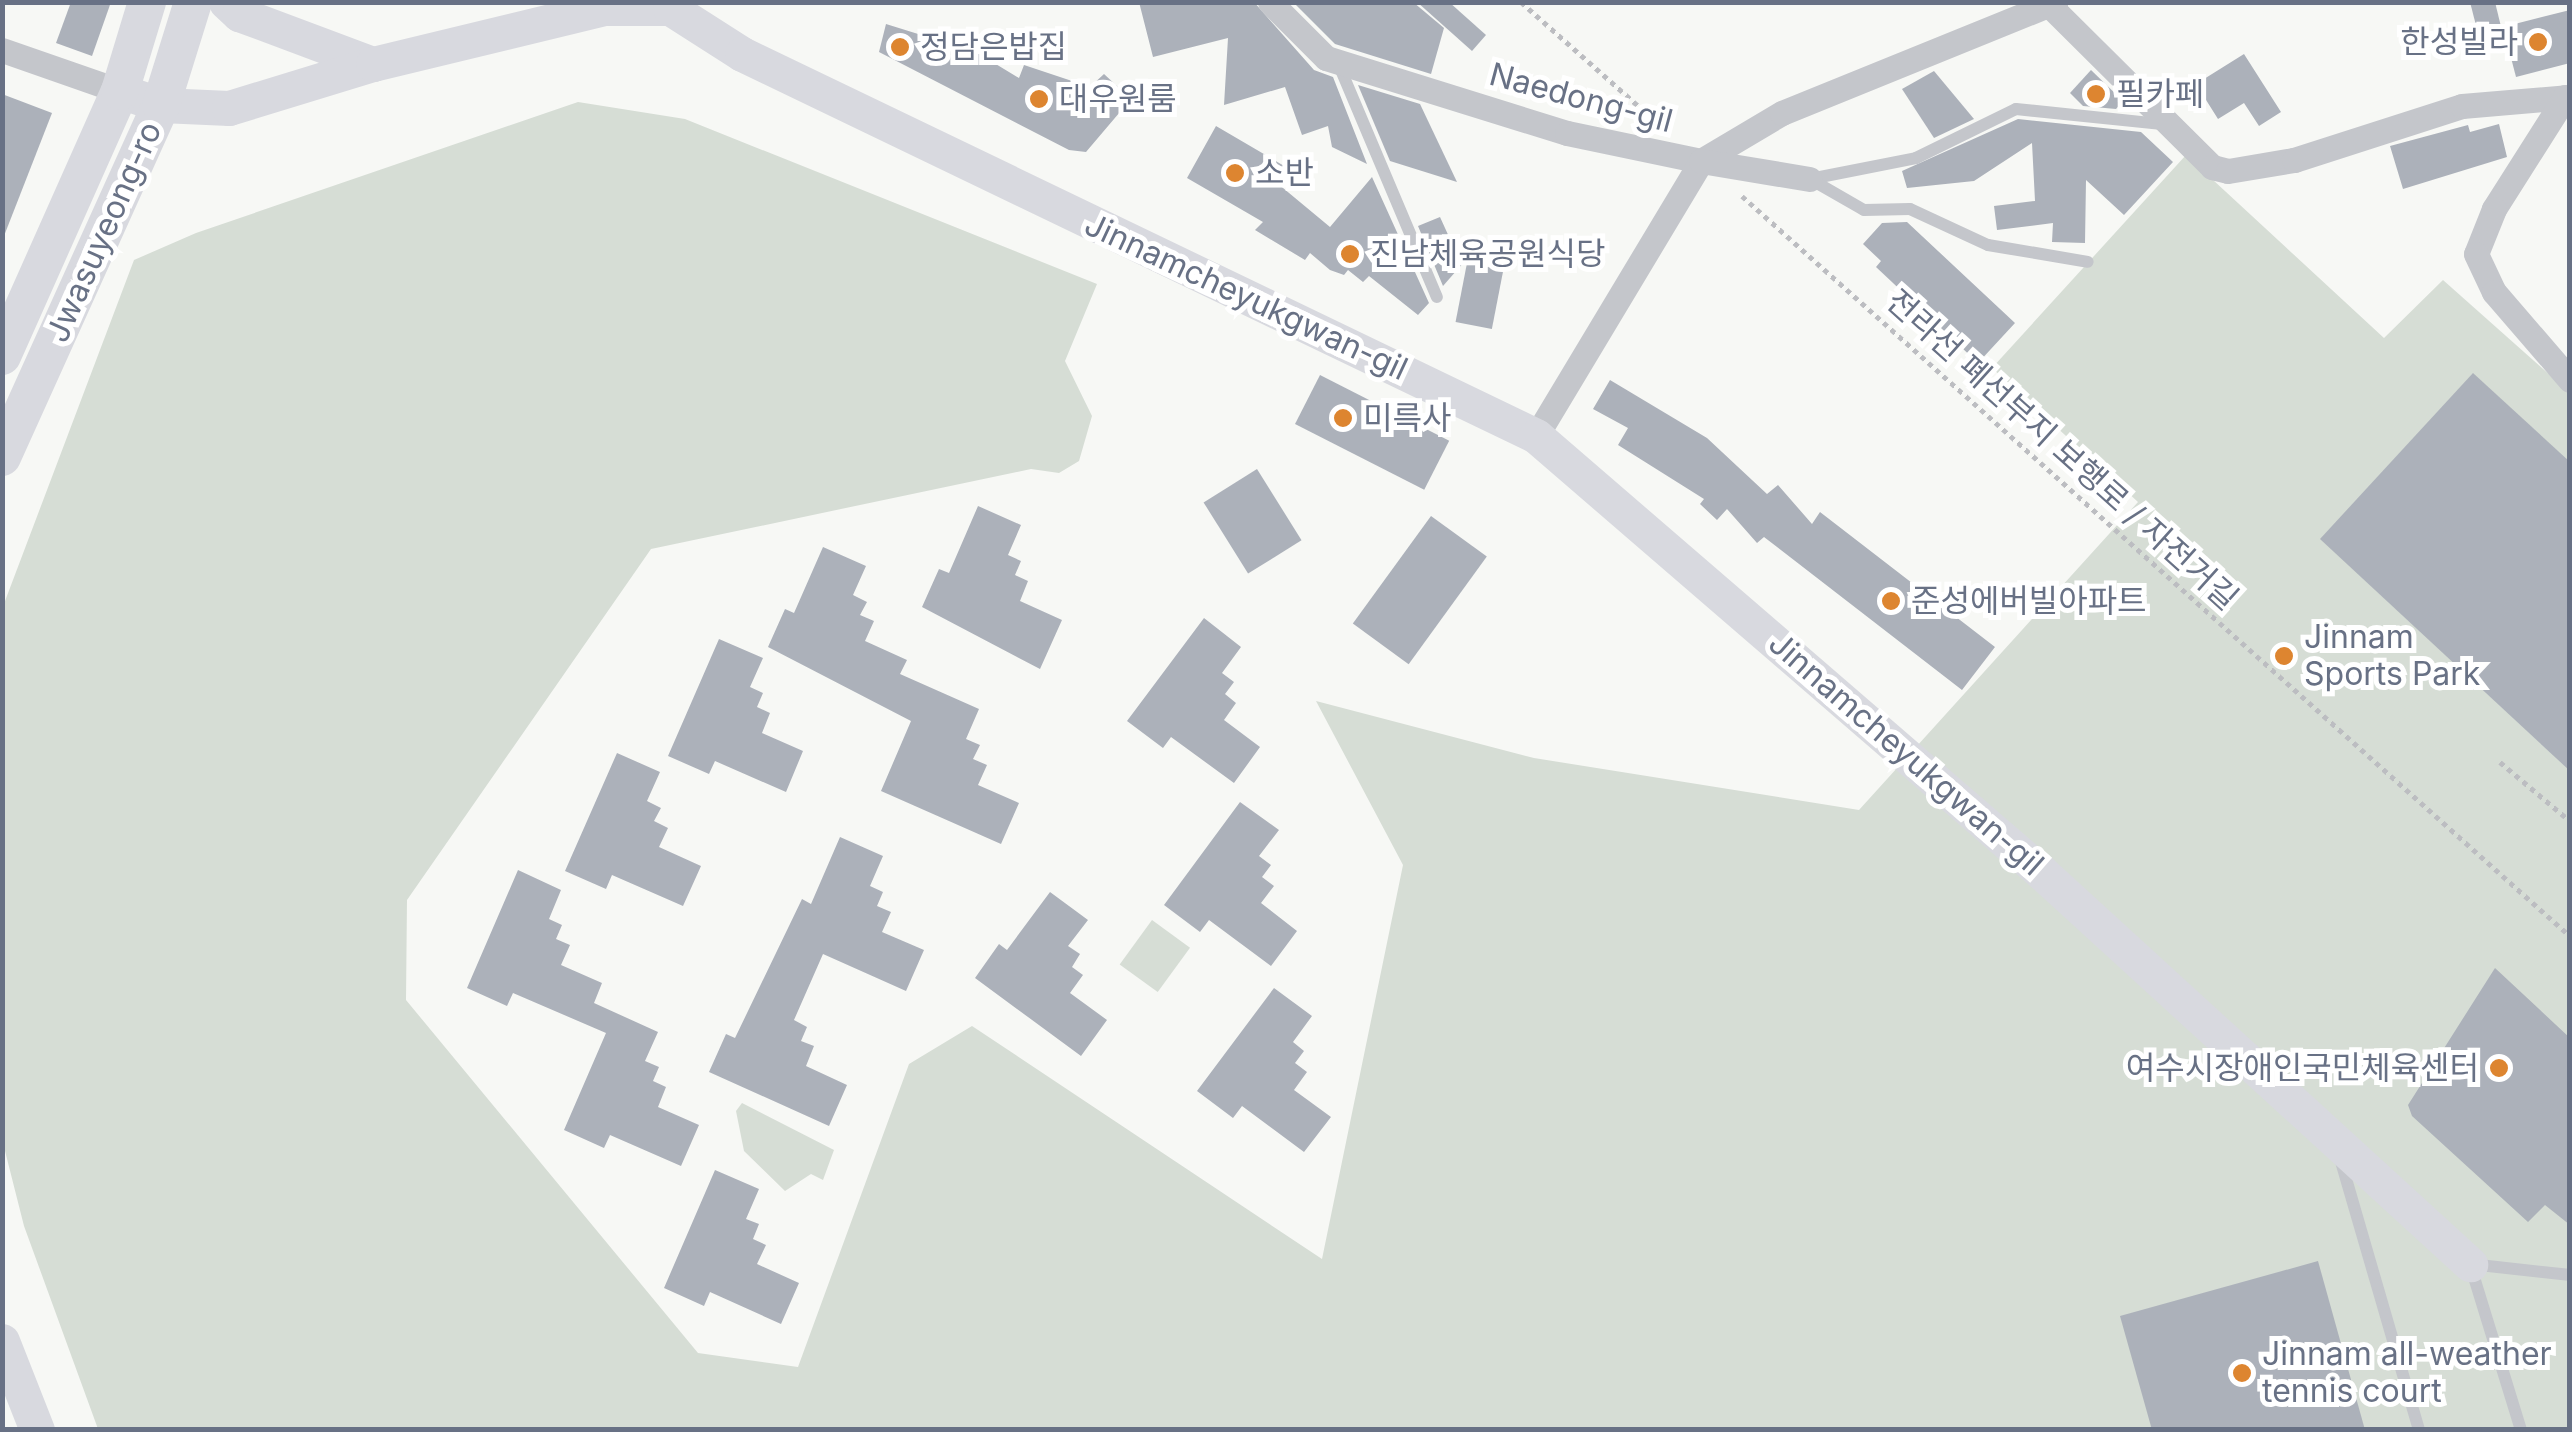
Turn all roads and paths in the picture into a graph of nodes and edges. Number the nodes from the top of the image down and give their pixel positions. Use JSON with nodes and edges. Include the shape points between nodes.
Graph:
{"nodes":[{"id":1,"x":147,"y":2,"type":"edge"},
{"id":2,"x":193,"y":2,"type":"edge"},
{"id":3,"x":226,"y":2,"type":"edge"},
{"id":4,"x":1270,"y":2,"type":"edge"},
{"id":5,"x":1521,"y":2,"type":"edge"},
{"id":6,"x":2053,"y":4,"type":"edge"},
{"id":7,"x":672,"y":5,"type":"edge"},
{"id":8,"x":2,"y":50,"type":"edge"},
{"id":9,"x":1336,"y":61,"type":"junction"},
{"id":10,"x":372,"y":64,"type":"junction"},
{"id":11,"x":120,"y":91,"type":"junction"},
{"id":12,"x":2567,"y":97,"type":"edge"},
{"id":13,"x":161,"y":105,"type":"junction"},
{"id":14,"x":2170,"y":125,"type":"junction"},
{"id":15,"x":1701,"y":161,"type":"junction"},
{"id":16,"x":1810,"y":179,"type":"junction"},
{"id":17,"x":2088,"y":262,"type":"dead end"},
{"id":18,"x":1436,"y":297,"type":"dead end"},
{"id":19,"x":2,"y":356,"type":"edge"},
{"id":20,"x":2570,"y":380,"type":"edge"},
{"id":21,"x":1536,"y":436,"type":"junction"},
{"id":22,"x":2,"y":456,"type":"edge"},
{"id":23,"x":2500,"y":762,"type":"dead end"},
{"id":24,"x":2570,"y":821,"type":"edge"},
{"id":25,"x":2570,"y":936,"type":"edge"},
{"id":26,"x":2334,"y":1136,"type":"junction"},
{"id":27,"x":2470,"y":1264,"type":"junction"},
{"id":28,"x":2570,"y":1275,"type":"edge"},
{"id":29,"x":2,"y":1341,"type":"edge"},
{"id":30,"x":37,"y":1430,"type":"edge"},
{"id":31,"x":2419,"y":1430,"type":"edge"},
{"id":32,"x":2521,"y":1430,"type":"edge"}],
"edges":[{"from":1,"to":11,"type":"main road","name":"Jwasuyeong-ro"},
{"from":2,"to":13,"type":"main road","name":"Jwasuyeong-ro"},
{"from":3,"to":10,"type":"street","via":[[238,14]]},
{"from":4,"to":9,"type":"street","name":"Naedong-gil"},
{"from":5,"to":15,"type":"path","name":"전라선 폐선부지 보행로 / 자전거길"},
{"from":6,"to":14,"type":"street","name":"Naedong-gil"},
{"from":6,"to":15,"type":"street","name":"Naedong-gil","via":[[1782,113]]},
{"from":7,"to":10,"type":"street","name":"Jinnamcheyukgwan-gil","via":[[605,8]]},
{"from":7,"to":21,"type":"street","name":"Jinnamcheyukgwan-gil","via":[[742,54]]},
{"from":8,"to":11,"type":"street"},
{"from":9,"to":15,"type":"street","name":"Naedong-gil","via":[[1567,133]]},
{"from":9,"to":18,"type":"lane"},
{"from":10,"to":13,"type":"street","name":"Jinnamcheyukgwan-gil","via":[[229,108]]},
{"from":11,"to":13,"type":"street","name":"Jinnamcheyukgwan-gil"},
{"from":11,"to":19,"type":"main road","name":"Jwasuyeong-ro"},
{"from":12,"to":14,"type":"street","name":"Naedong-gil","via":[[2462,106],[2240,171],[2212,167]]},
{"from":12,"to":20,"type":"street","via":[[2494,209],[2476,254],[2494,292]]},
{"from":13,"to":22,"type":"main road","name":"Jwasuyeong-ro"},
{"from":14,"to":16,"type":"lane","via":[[2016,109],[1932,152]]},
{"from":15,"to":16,"type":"street"},
{"from":15,"to":21,"type":"street"},
{"from":15,"to":25,"type":"path","name":"전라선 폐선부지 보행로 / 자전거길"},
{"from":16,"to":17,"type":"lane","via":[[1864,210],[1910,209],[1988,245]]},
{"from":21,"to":26,"type":"street","name":"Jinnamcheyukgwan-gil","via":[[2026,858]]},
{"from":23,"to":24,"type":"path"},
{"from":26,"to":27,"type":"street","name":"Jinnamcheyukgwan-gil"},
{"from":26,"to":31,"type":"lane"},
{"from":27,"to":28,"type":"lane"},
{"from":27,"to":32,"type":"lane"},
{"from":29,"to":30,"type":"street"}]}
